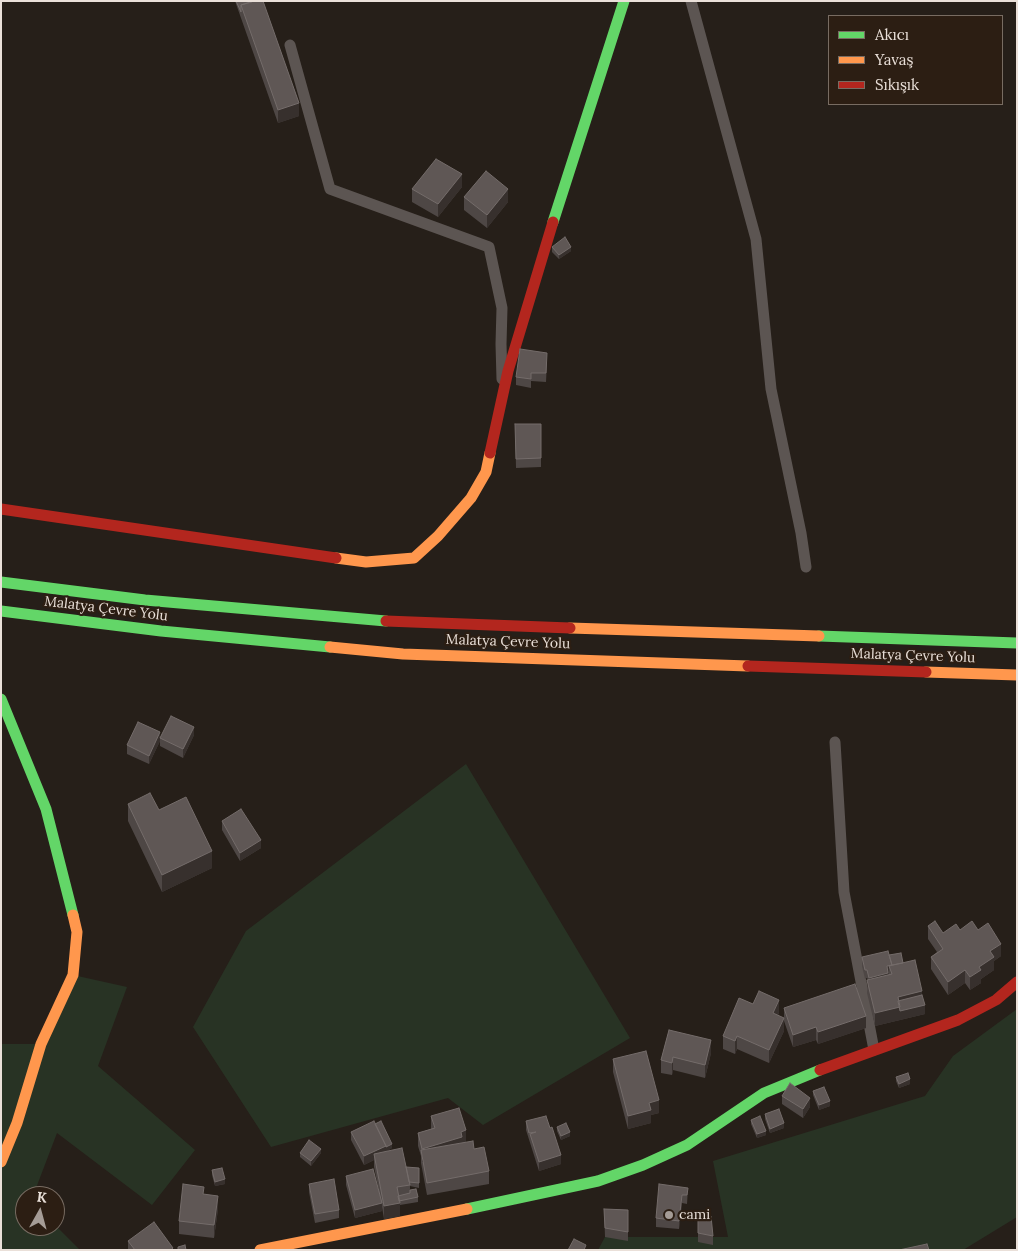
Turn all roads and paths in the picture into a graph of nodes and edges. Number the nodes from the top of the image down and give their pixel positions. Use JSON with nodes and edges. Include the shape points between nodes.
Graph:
{"nodes":[{"id":1,"x":624,"y":1,"type":"edge"},
{"id":2,"x":691,"y":1,"type":"edge"},
{"id":3,"x":290,"y":44,"type":"dead end"},
{"id":4,"x":503,"y":390,"type":"junction"},
{"id":5,"x":1,"y":510,"type":"edge"},
{"id":6,"x":806,"y":567,"type":"dead end"},
{"id":7,"x":1,"y":582,"type":"edge"},
{"id":8,"x":1,"y":610,"type":"edge"},
{"id":9,"x":1017,"y":643,"type":"edge"},
{"id":10,"x":1017,"y":675,"type":"edge"},
{"id":11,"x":1,"y":699,"type":"edge"},
{"id":12,"x":835,"y":742,"type":"dead end"},
{"id":13,"x":1017,"y":982,"type":"edge"},
{"id":14,"x":874,"y":1050,"type":"junction"},
{"id":15,"x":1,"y":1162,"type":"edge"},
{"id":16,"x":260,"y":1250,"type":"edge"}],
"edges":[{"from":1,"to":4,"type":"main road"},
{"from":2,"to":6,"type":"street","via":[[756,239],[771,389]]},
{"from":3,"to":4,"type":"street","via":[[330,189],[489,247],[502,308]]},
{"from":4,"to":5,"type":"main road","via":[[486,472],[471,498],[414,558],[366,562]]},
{"from":7,"to":9,"type":"main road","name":"Malatya Çevre Yolu","via":[[145,600],[399,622]]},
{"from":8,"to":10,"type":"main road","name":"Malatya Çevre Yolu","via":[[161,631],[403,654]]},
{"from":11,"to":15,"type":"main road","via":[[46,809],[77,932],[73,975],[41,1044],[17,1124]]},
{"from":12,"to":14,"type":"street","via":[[844,892]]},
{"from":13,"to":14,"type":"main road","via":[[996,1000],[958,1020]]},
{"from":14,"to":16,"type":"main road","via":[[764,1093],[687,1145],[598,1181]]}]}
